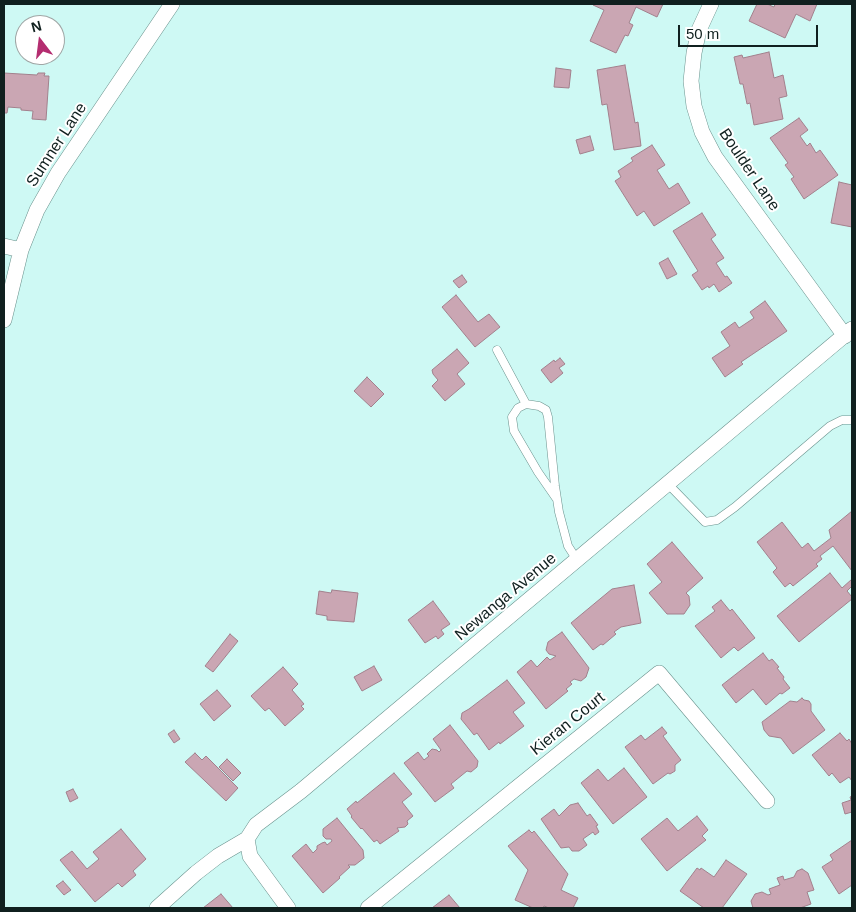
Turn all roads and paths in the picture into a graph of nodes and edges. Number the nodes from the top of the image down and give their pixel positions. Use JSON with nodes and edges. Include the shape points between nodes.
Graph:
{"nodes":[{"id":1,"x":172,"y":4,"type":"edge"},
{"id":2,"x":711,"y":4,"type":"edge"},
{"id":3,"x":4,"y":246,"type":"edge"},
{"id":4,"x":21,"y":250,"type":"junction"},
{"id":5,"x":4,"y":320,"type":"edge"},
{"id":6,"x":848,"y":332,"type":"edge"},
{"id":7,"x":497,"y":350,"type":"dead end"},
{"id":8,"x":526,"y":404,"type":"junction"},
{"id":9,"x":852,"y":420,"type":"edge"},
{"id":10,"x":668,"y":484,"type":"junction"},
{"id":11,"x":557,"y":500,"type":"junction"},
{"id":12,"x":577,"y":560,"type":"junction"},
{"id":13,"x":767,"y":801,"type":"dead end"},
{"id":14,"x":247,"y":839,"type":"junction"},
{"id":15,"x":157,"y":908,"type":"edge"},
{"id":16,"x":288,"y":908,"type":"edge"},
{"id":17,"x":368,"y":908,"type":"edge"}],
"edges":[{"from":1,"to":4,"type":"street","name":"Sumner Lane","via":[[58,174],[37,210]]},
{"from":2,"to":6,"type":"street","name":"Boulder Lane","via":[[699,30],[691,81],[702,132],[715,157]]},
{"from":3,"to":4,"type":"street"},
{"from":4,"to":5,"type":"street","name":"Sumner Lane"},
{"from":6,"to":10,"type":"street","name":"Newanga Avenue"},
{"from":7,"to":8,"type":"lane"},
{"from":8,"to":11,"type":"lane","via":[[546,410]]},
{"from":8,"to":11,"type":"lane","via":[[518,408],[512,417],[514,431]]},
{"from":9,"to":10,"type":"lane","via":[[842,420],[830,426],[717,520],[705,522]]},
{"from":10,"to":12,"type":"street","name":"Newanga Avenue"},
{"from":11,"to":12,"type":"lane","via":[[568,546]]},
{"from":12,"to":14,"type":"street","name":"Newanga Avenue","via":[[256,825]]},
{"from":13,"to":17,"type":"street","name":"Kieran Court","via":[[659,673]]},
{"from":14,"to":15,"type":"street","via":[[218,856]]},
{"from":14,"to":16,"type":"street","via":[[250,856]]}]}
